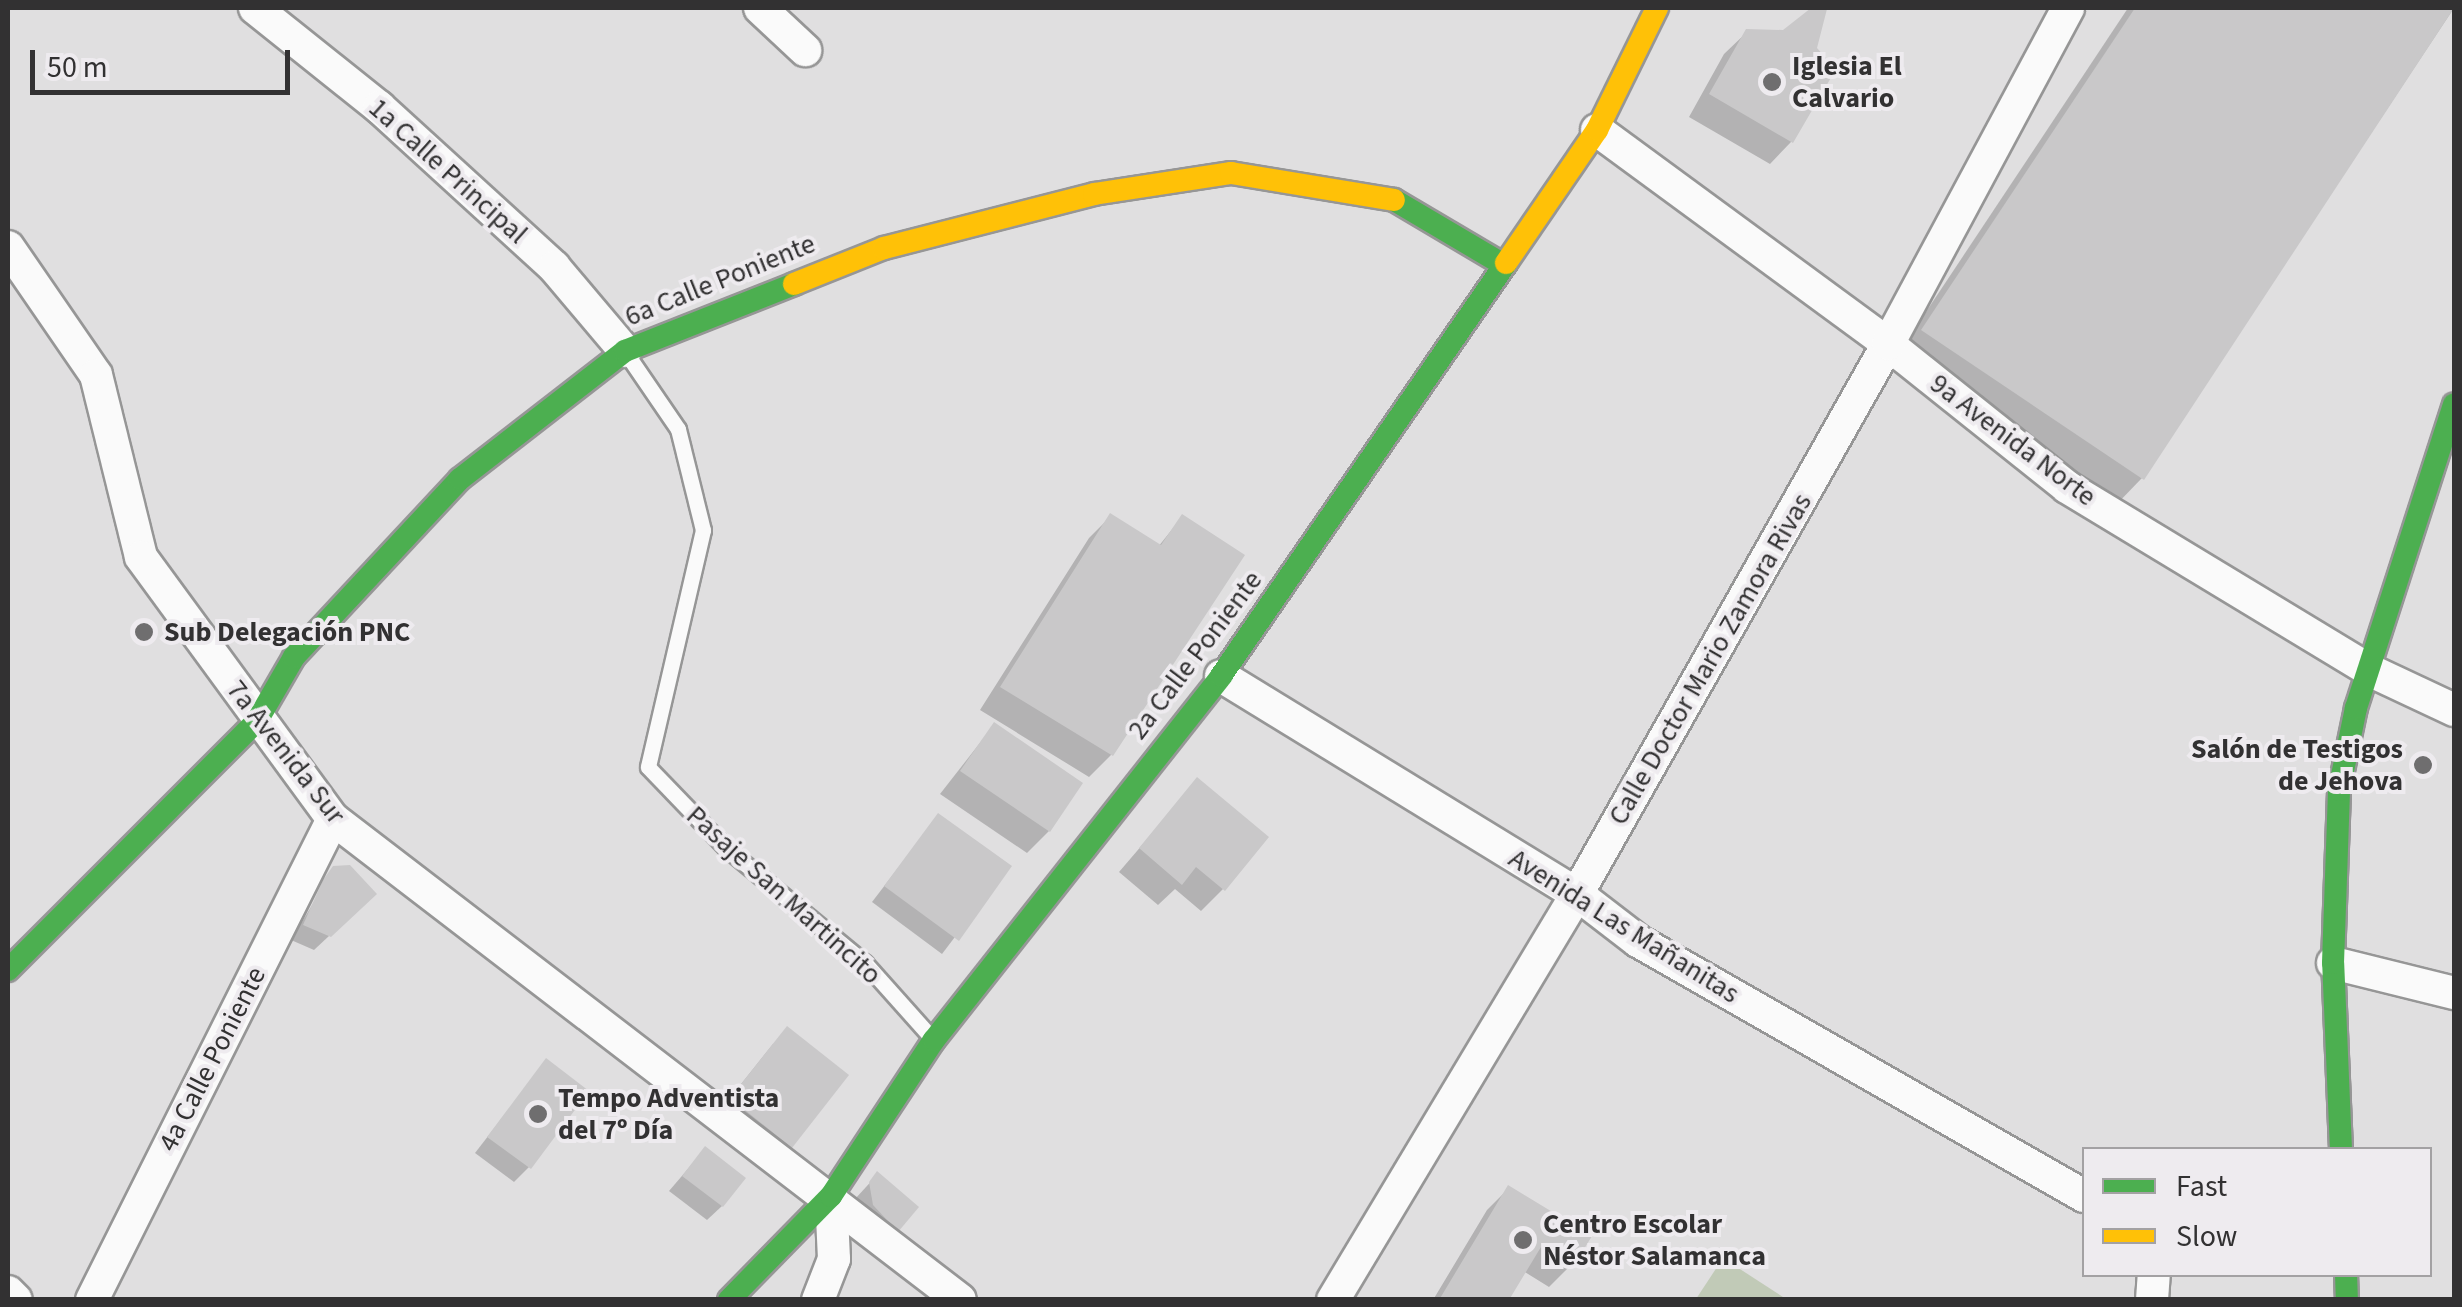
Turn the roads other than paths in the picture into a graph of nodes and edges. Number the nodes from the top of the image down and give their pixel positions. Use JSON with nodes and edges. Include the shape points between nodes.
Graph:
{"nodes":[{"id":1,"x":760,"y":8,"type":"edge"},
{"id":2,"x":1657,"y":8,"type":"edge"},
{"id":3,"x":2068,"y":8,"type":"edge"},
{"id":4,"x":277,"y":14,"type":"edge"},
{"id":5,"x":805,"y":50,"type":"dead end"},
{"id":6,"x":1597,"y":130,"type":"junction"},
{"id":7,"x":8,"y":247,"type":"edge"},
{"id":8,"x":1504,"y":265,"type":"junction"},
{"id":9,"x":1888,"y":344,"type":"junction"},
{"id":10,"x":624,"y":352,"type":"junction"},
{"id":11,"x":2454,"y":404,"type":"edge"},
{"id":12,"x":2370,"y":670,"type":"junction"},
{"id":13,"x":1221,"y":676,"type":"junction"},
{"id":14,"x":2454,"y":710,"type":"edge"},
{"id":15,"x":257,"y":721,"type":"junction"},
{"id":16,"x":333,"y":818,"type":"junction"},
{"id":17,"x":1577,"y":894,"type":"junction"},
{"id":18,"x":2333,"y":963,"type":"junction"},
{"id":19,"x":8,"y":970,"type":"edge"},
{"id":20,"x":2454,"y":993,"type":"edge"},
{"id":21,"x":934,"y":1040,"type":"junction"},
{"id":22,"x":2341,"y":1147,"type":"edge"},
{"id":23,"x":2082,"y":1195,"type":"edge"},
{"id":24,"x":831,"y":1196,"type":"junction"},
{"id":25,"x":8,"y":1292,"type":"edge"},
{"id":26,"x":16,"y":1300,"type":"edge"},
{"id":27,"x":92,"y":1300,"type":"edge"},
{"id":28,"x":729,"y":1300,"type":"edge"},
{"id":29,"x":818,"y":1300,"type":"edge"},
{"id":30,"x":960,"y":1300,"type":"edge"},
{"id":31,"x":1332,"y":1300,"type":"edge"}],
"edges":[{"from":1,"to":5,"type":"street"},
{"from":2,"to":6,"type":"street","name":"2a Calle Poniente"},
{"from":3,"to":9,"type":"street","name":"Calle Doctor Mario Zamora Rivas"},
{"from":4,"to":10,"type":"street","name":"1a Calle Principal","via":[[554,266]]},
{"from":6,"to":8,"type":"street","name":"2a Calle Poniente"},
{"from":6,"to":9,"type":"street","name":"9a Avenida Norte"},
{"from":7,"to":15,"type":"street","name":"7a Avenida Sur","via":[[96,375],[141,556]]},
{"from":8,"to":10,"type":"street","name":"6a Calle Poniente","via":[[1383,194],[1231,173],[1094,194],[884,248]]},
{"from":8,"to":13,"type":"street","name":"2a Calle Poniente"},
{"from":9,"to":12,"type":"street","name":"9a Avenida Norte","via":[[2067,487]]},
{"from":9,"to":17,"type":"street","name":"Calle Doctor Mario Zamora Rivas"},
{"from":10,"to":15,"type":"street","name":"6a Calle Poniente","via":[[460,479],[294,657]]},
{"from":10,"to":21,"type":"lane","name":"Pasaje San Martincito","via":[[678,429],[703,530],[648,767],[728,849],[865,963]]},
{"from":11,"to":12,"type":"street"},
{"from":12,"to":14,"type":"street","name":"9a Avenida Norte"},
{"from":12,"to":18,"type":"street","via":[[2334,821]]},
{"from":13,"to":17,"type":"street","name":"Avenida Las Mañanitas"},
{"from":13,"to":21,"type":"street","name":"2a Calle Poniente"},
{"from":15,"to":16,"type":"street","name":"7a Avenida Sur"},
{"from":15,"to":19,"type":"street","name":"6a Calle Poniente"},
{"from":16,"to":24,"type":"street","name":"7a Avenida Sur","via":[[675,1086]]},
{"from":16,"to":27,"type":"street","name":"4a Calle Poniente"},
{"from":17,"to":23,"type":"street","name":"Avenida Las Mañanitas","via":[[1638,941]]},
{"from":17,"to":31,"type":"street","name":"Calle Doctor Mario Zamora Rivas"},
{"from":18,"to":20,"type":"street"},
{"from":18,"to":22,"type":"street"},
{"from":21,"to":24,"type":"street","name":"2a Calle Poniente"},
{"from":24,"to":28,"type":"street","name":"2a Calle Poniente"},
{"from":24,"to":29,"type":"street","via":[[834,1258]]},
{"from":24,"to":30,"type":"street","name":"7a Avenida Sur"},
{"from":25,"to":26,"type":"street"}]}
